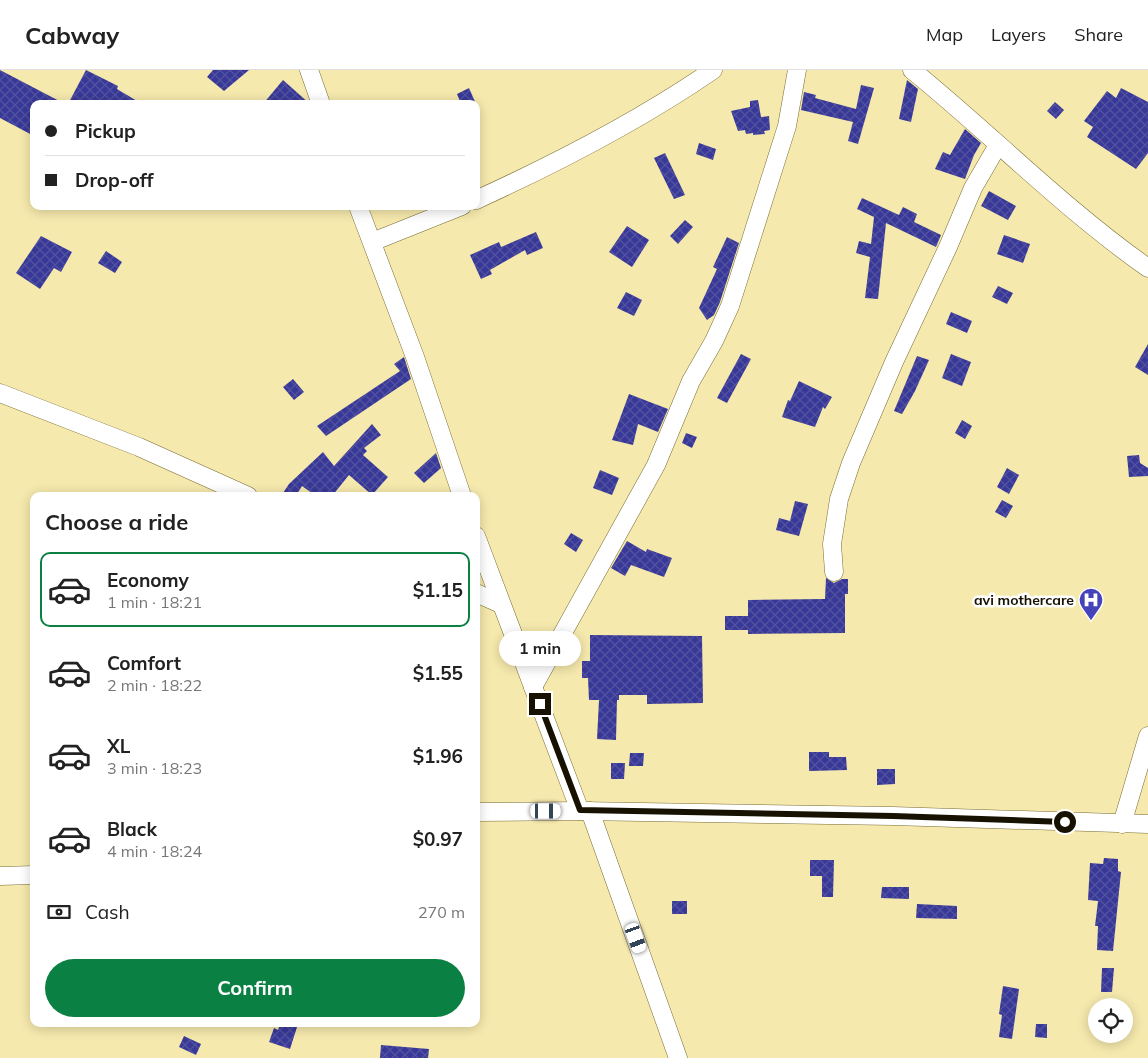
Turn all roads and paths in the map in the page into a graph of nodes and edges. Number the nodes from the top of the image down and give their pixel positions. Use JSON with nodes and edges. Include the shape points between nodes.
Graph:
{"nodes":[{"id":1,"x":309,"y":70,"type":"edge"},
{"id":2,"x":713,"y":70,"type":"edge"},
{"id":3,"x":797,"y":70,"type":"edge"},
{"id":4,"x":912,"y":70,"type":"edge"},
{"id":5,"x":320,"y":100,"type":"edge"},
{"id":6,"x":998,"y":144,"type":"junction"},
{"id":7,"x":480,"y":198,"type":"edge"},
{"id":8,"x":360,"y":210,"type":"edge"},
{"id":9,"x":452,"y":210,"type":"edge"},
{"id":10,"x":372,"y":242,"type":"junction"},
{"id":11,"x":1148,"y":268,"type":"edge"},
{"id":12,"x":0,"y":393,"type":"edge"},
{"id":13,"x":239,"y":492,"type":"edge"},
{"id":14,"x":461,"y":492,"type":"edge"},
{"id":15,"x":480,"y":547,"type":"edge"},
{"id":16,"x":834,"y":572,"type":"dead end"},
{"id":17,"x":480,"y":595,"type":"edge"},
{"id":18,"x":501,"y":604,"type":"junction"},
{"id":19,"x":533,"y":687,"type":"junction"},
{"id":20,"x":1148,"y":736,"type":"edge"},
{"id":21,"x":585,"y":811,"type":"junction"},
{"id":22,"x":480,"y":812,"type":"edge"},
{"id":23,"x":1122,"y":824,"type":"junction"},
{"id":24,"x":1148,"y":824,"type":"edge"},
{"id":25,"x":30,"y":875,"type":"edge"},
{"id":26,"x":0,"y":876,"type":"edge"},
{"id":27,"x":678,"y":1058,"type":"edge"}],
"edges":[{"from":1,"to":5,"type":"street"},
{"from":2,"to":7,"type":"street","via":[[671,99],[555,164]]},
{"from":3,"to":19,"type":"street","via":[[787,126],[730,306],[691,381],[656,465]]},
{"from":4,"to":6,"type":"street"},
{"from":6,"to":11,"type":"street","via":[[1112,242]]},
{"from":6,"to":16,"type":"street","via":[[973,188],[854,455],[838,499],[832,544]]},
{"from":8,"to":10,"type":"street"},
{"from":9,"to":10,"type":"street"},
{"from":10,"to":14,"type":"street"},
{"from":12,"to":13,"type":"street","via":[[139,447]]},
{"from":15,"to":18,"type":"street"},
{"from":17,"to":18,"type":"street"},
{"from":18,"to":19,"type":"street"},
{"from":19,"to":21,"type":"street"},
{"from":20,"to":23,"type":"street"},
{"from":21,"to":22,"type":"street"},
{"from":21,"to":23,"type":"street"},
{"from":21,"to":27,"type":"street"},
{"from":23,"to":24,"type":"street"},
{"from":25,"to":26,"type":"street"}]}
